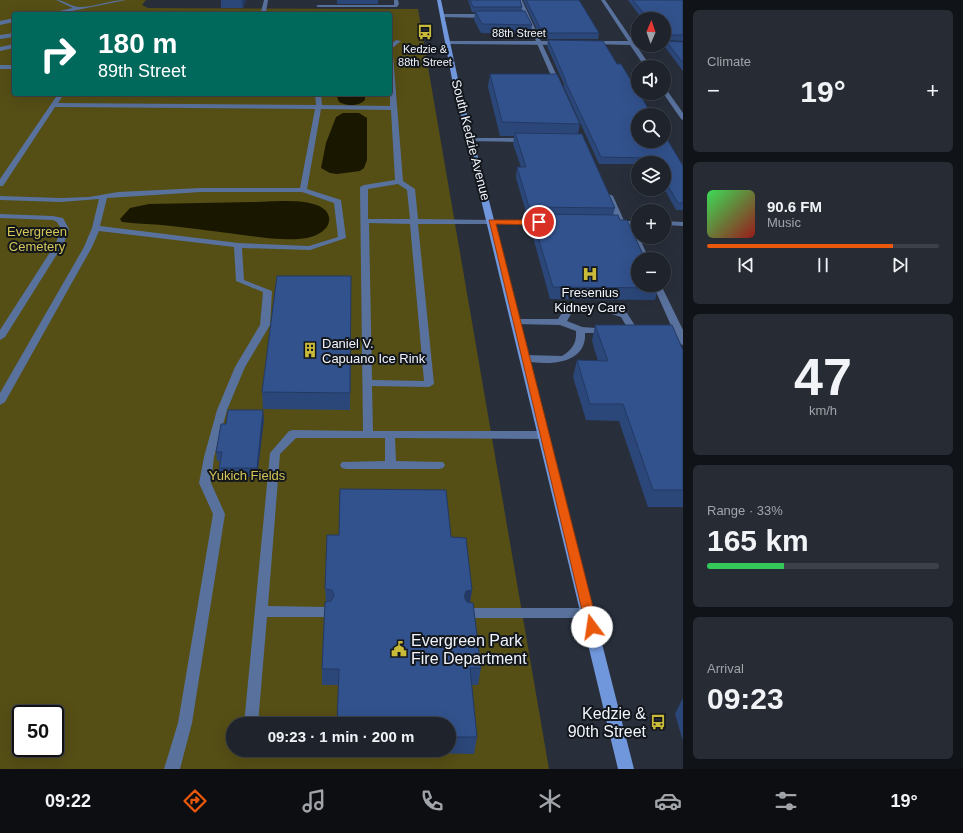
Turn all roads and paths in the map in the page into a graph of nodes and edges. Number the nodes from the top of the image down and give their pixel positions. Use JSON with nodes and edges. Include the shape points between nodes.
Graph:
{"nodes":[{"id":1,"x":58,"y":0,"type":"edge"},
{"id":2,"x":124,"y":0,"type":"edge"},
{"id":3,"x":266,"y":0,"type":"edge"},
{"id":4,"x":396,"y":0,"type":"edge"},
{"id":5,"x":439,"y":0,"type":"edge"},
{"id":6,"x":520,"y":0,"type":"edge"},
{"id":7,"x":603,"y":0,"type":"edge"},
{"id":8,"x":318,"y":6,"type":"dead end"},
{"id":9,"x":79,"y":8,"type":"junction"},
{"id":10,"x":489,"y":10,"type":"edge"},
{"id":11,"x":59,"y":12,"type":"edge"},
{"id":12,"x":263,"y":12,"type":"edge"},
{"id":13,"x":523,"y":12,"type":"junction"},
{"id":14,"x":441,"y":13,"type":"junction"},
{"id":15,"x":496,"y":16,"type":"edge"},
{"id":16,"x":519,"y":16,"type":"edge"},
{"id":17,"x":12,"y":20,"type":"edge"},
{"id":18,"x":0,"y":23,"type":"edge"},
{"id":19,"x":12,"y":35,"type":"edge"},
{"id":20,"x":0,"y":38,"type":"edge"},
{"id":21,"x":631,"y":38,"type":"edge"},
{"id":22,"x":398,"y":41,"type":"dead end"},
{"id":23,"x":448,"y":42,"type":"junction"},
{"id":24,"x":539,"y":43,"type":"junction"},
{"id":25,"x":570,"y":43,"type":"edge"},
{"id":26,"x":585,"y":43,"type":"edge"},
{"id":27,"x":631,"y":43,"type":"edge"},
{"id":28,"x":671,"y":44,"type":"edge"},
{"id":29,"x":683,"y":44,"type":"edge"},
{"id":30,"x":12,"y":46,"type":"edge"},
{"id":31,"x":392,"y":46,"type":"edge"},
{"id":32,"x":0,"y":49,"type":"edge"},
{"id":33,"x":12,"y":66,"type":"edge"},
{"id":34,"x":0,"y":67,"type":"edge"},
{"id":35,"x":392,"y":82,"type":"edge"},
{"id":36,"x":60,"y":96,"type":"edge"},
{"id":37,"x":318,"y":96,"type":"edge"},
{"id":38,"x":564,"y":97,"type":"edge"},
{"id":39,"x":671,"y":100,"type":"edge"},
{"id":40,"x":54,"y":106,"type":"junction"},
{"id":41,"x":318,"y":108,"type":"junction"},
{"id":42,"x":394,"y":108,"type":"junction"},
{"id":43,"x":683,"y":118,"type":"edge"},
{"id":44,"x":471,"y":140,"type":"junction"},
{"id":45,"x":537,"y":140,"type":"edge"},
{"id":46,"x":399,"y":182,"type":"junction"},
{"id":47,"x":0,"y":184,"type":"edge"},
{"id":48,"x":302,"y":190,"type":"junction"},
{"id":49,"x":606,"y":190,"type":"edge"},
{"id":50,"x":104,"y":196,"type":"junction"},
{"id":51,"x":0,"y":198,"type":"edge"},
{"id":52,"x":0,"y":216,"type":"edge"},
{"id":53,"x":364,"y":221,"type":"junction"},
{"id":54,"x":414,"y":221,"type":"junction"},
{"id":55,"x":492,"y":222,"type":"junction"},
{"id":56,"x":554,"y":222,"type":"edge"},
{"id":57,"x":606,"y":223,"type":"edge"},
{"id":58,"x":625,"y":223,"type":"junction"},
{"id":59,"x":631,"y":223,"type":"edge"},
{"id":60,"x":671,"y":223,"type":"edge"},
{"id":61,"x":683,"y":224,"type":"edge"},
{"id":62,"x":96,"y":228,"type":"junction"},
{"id":63,"x":238,"y":245,"type":"junction"},
{"id":64,"x":641,"y":252,"type":"edge"},
{"id":65,"x":660,"y":292,"type":"edge"},
{"id":66,"x":606,"y":309,"type":"dead end"},
{"id":67,"x":579,"y":310,"type":"dead end"},
{"id":68,"x":515,"y":321,"type":"junction"},
{"id":69,"x":562,"y":322,"type":"junction"},
{"id":70,"x":580,"y":330,"type":"junction"},
{"id":71,"x":656,"y":332,"type":"edge"},
{"id":72,"x":681,"y":333,"type":"edge"},
{"id":73,"x":0,"y":337,"type":"edge"},
{"id":74,"x":683,"y":342,"type":"edge"},
{"id":75,"x":525,"y":358,"type":"junction"},
{"id":76,"x":366,"y":383,"type":"junction"},
{"id":77,"x":0,"y":402,"type":"edge"},
{"id":78,"x":368,"y":434,"type":"junction"},
{"id":79,"x":390,"y":434,"type":"junction"},
{"id":80,"x":544,"y":435,"type":"junction"},
{"id":81,"x":346,"y":465,"type":"dead end"},
{"id":82,"x":391,"y":465,"type":"junction"},
{"id":83,"x":439,"y":465,"type":"dead end"},
{"id":84,"x":261,"y":611,"type":"junction"},
{"id":85,"x":326,"y":612,"type":"edge"},
{"id":86,"x":470,"y":613,"type":"edge"},
{"id":87,"x":588,"y":614,"type":"junction"},
{"id":88,"x":253,"y":717,"type":"edge"},
{"id":89,"x":172,"y":769,"type":"edge"},
{"id":90,"x":626,"y":769,"type":"edge"}],
"edges":[{"from":1,"to":9,"type":"street"},
{"from":2,"to":9,"type":"street"},
{"from":3,"to":12,"type":"street"},
{"from":4,"to":8,"type":"street","via":[[395,6]]},
{"from":5,"to":14,"type":"main road","name":"South Kedzie Avenue"},
{"from":6,"to":13,"type":"street"},
{"from":7,"to":21,"type":"street"},
{"from":9,"to":11,"type":"street"},
{"from":10,"to":14,"type":"street"},
{"from":13,"to":16,"type":"street"},
{"from":13,"to":24,"type":"street"},
{"from":14,"to":15,"type":"street"},
{"from":14,"to":23,"type":"main road","name":"South Kedzie Avenue"},
{"from":17,"to":18,"type":"street"},
{"from":19,"to":20,"type":"street"},
{"from":22,"to":31,"type":"street"},
{"from":23,"to":24,"type":"street","name":"88th Street"},
{"from":23,"to":44,"type":"main road","name":"South Kedzie Avenue"},
{"from":24,"to":25,"type":"street","name":"88th Street"},
{"from":24,"to":38,"type":"street"},
{"from":26,"to":27,"type":"street"},
{"from":28,"to":29,"type":"street"},
{"from":30,"to":32,"type":"street"},
{"from":33,"to":34,"type":"street"},
{"from":35,"to":42,"type":"street"},
{"from":36,"to":40,"type":"street"},
{"from":37,"to":41,"type":"street"},
{"from":39,"to":43,"type":"street"},
{"from":40,"to":41,"type":"street"},
{"from":40,"to":47,"type":"street"},
{"from":41,"to":42,"type":"street"},
{"from":41,"to":48,"type":"street"},
{"from":42,"to":46,"type":"street"},
{"from":44,"to":45,"type":"street"},
{"from":44,"to":55,"type":"main road","name":"South Kedzie Avenue"},
{"from":46,"to":53,"type":"street","via":[[364,187]]},
{"from":46,"to":54,"type":"street","via":[[411,189]]},
{"from":48,"to":50,"type":"street","via":[[201,190]]},
{"from":48,"to":63,"type":"street","via":[[338,202],[342,238],[310,248]]},
{"from":49,"to":58,"type":"street"},
{"from":50,"to":51,"type":"street","via":[[61,200]]},
{"from":50,"to":62,"type":"street"},
{"from":52,"to":73,"type":"street","via":[[53,218],[60,220],[65,229],[62,240]]},
{"from":53,"to":54,"type":"street"},
{"from":53,"to":76,"type":"street"},
{"from":54,"to":55,"type":"street"},
{"from":54,"to":76,"type":"street","via":[[429,384]]},
{"from":55,"to":56,"type":"street"},
{"from":55,"to":68,"type":"main road","name":"South Kedzie Avenue"},
{"from":57,"to":58,"type":"street"},
{"from":58,"to":59,"type":"street"},
{"from":58,"to":64,"type":"street"},
{"from":60,"to":61,"type":"street"},
{"from":62,"to":63,"type":"street"},
{"from":62,"to":77,"type":"street","via":[[85,253]]},
{"from":63,"to":89,"type":"street","via":[[240,281],[268,291],[264,325],[240,367],[222,410],[209,457],[205,483],[219,514],[185,723]]},
{"from":65,"to":72,"type":"street"},
{"from":66,"to":70,"type":"street","via":[[624,315],[638,332]]},
{"from":67,"to":69,"type":"street","via":[[567,312]]},
{"from":68,"to":69,"type":"street"},
{"from":68,"to":75,"type":"main road","name":"South Kedzie Avenue"},
{"from":69,"to":70,"type":"street"},
{"from":70,"to":75,"type":"street","via":[[580,343],[576,350],[565,358]]},
{"from":71,"to":72,"type":"street"},
{"from":72,"to":74,"type":"street"},
{"from":75,"to":80,"type":"main road","name":"South Kedzie Avenue"},
{"from":76,"to":78,"type":"street"},
{"from":78,"to":79,"type":"street"},
{"from":78,"to":84,"type":"street","via":[[293,434],[275,452]]},
{"from":79,"to":80,"type":"street"},
{"from":79,"to":82,"type":"street"},
{"from":80,"to":87,"type":"main road","name":"South Kedzie Avenue"},
{"from":81,"to":82,"type":"street"},
{"from":82,"to":83,"type":"street"},
{"from":84,"to":85,"type":"street"},
{"from":84,"to":88,"type":"street"},
{"from":86,"to":87,"type":"street"},
{"from":87,"to":90,"type":"main road","name":"South Kedzie Avenue"}]}
